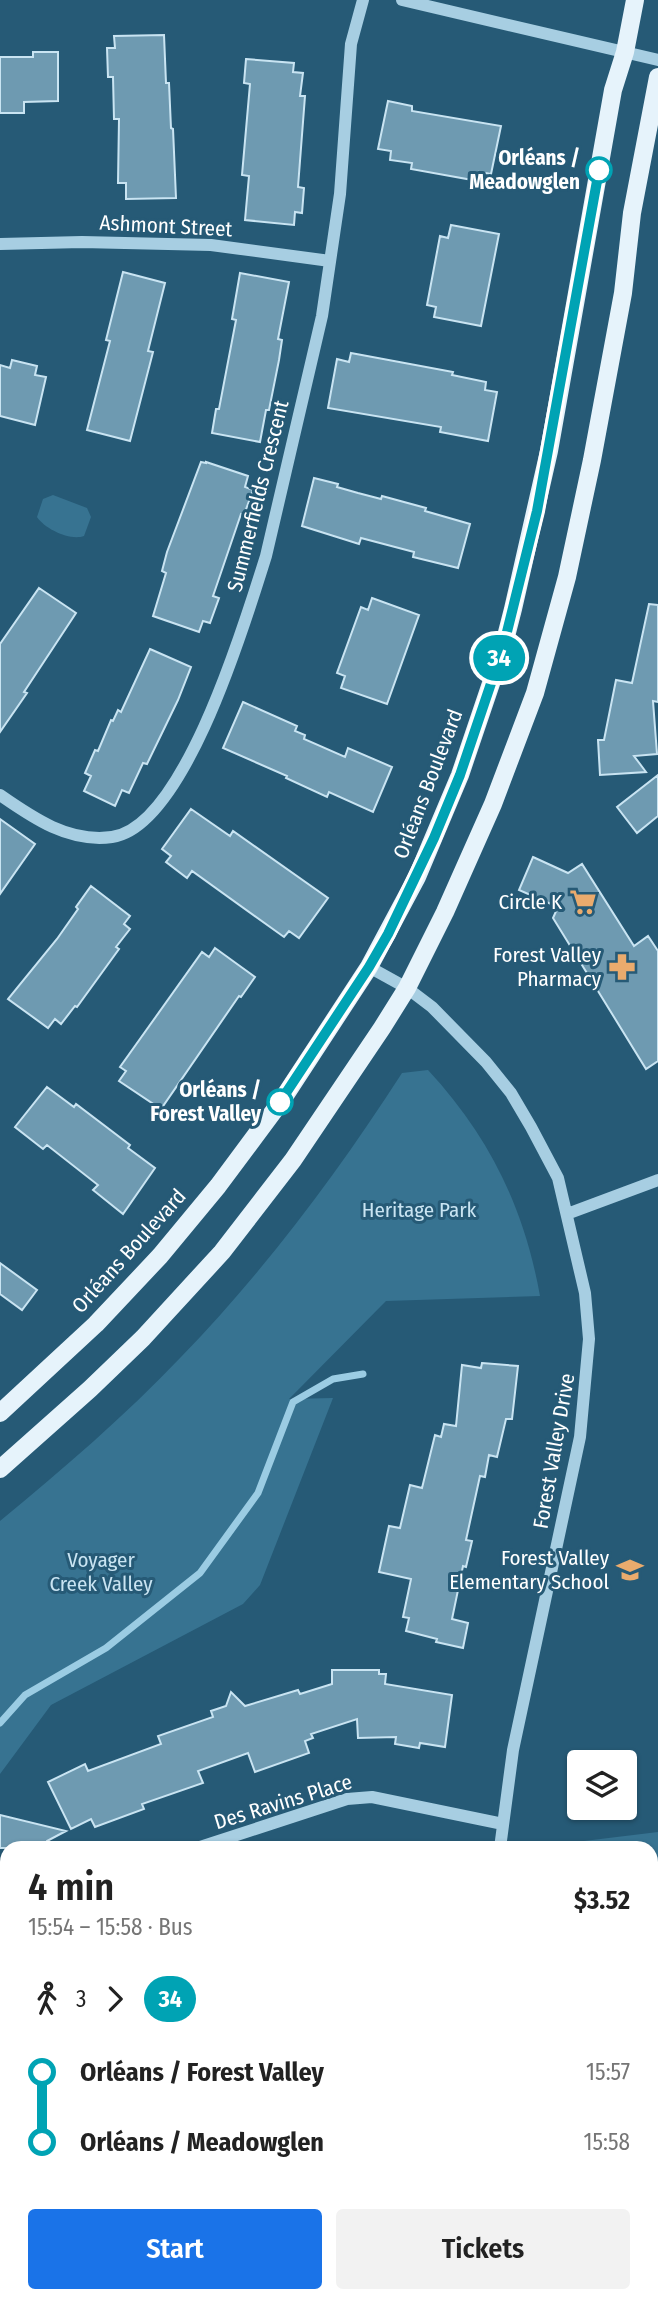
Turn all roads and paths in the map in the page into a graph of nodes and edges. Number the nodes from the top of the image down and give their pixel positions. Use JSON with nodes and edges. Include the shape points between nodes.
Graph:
{"nodes":[{"id":1,"x":363,"y":0,"type":"edge"},
{"id":2,"x":402,"y":0,"type":"edge"},
{"id":3,"x":635,"y":0,"type":"edge"},
{"id":4,"x":625,"y":52,"type":"junction"},
{"id":5,"x":658,"y":60,"type":"edge"},
{"id":6,"x":658,"y":77,"type":"edge"},
{"id":7,"x":0,"y":244,"type":"edge"},
{"id":8,"x":330,"y":261,"type":"junction"},
{"id":9,"x":0,"y":795,"type":"edge"},
{"id":10,"x":369,"y":967,"type":"junction"},
{"id":11,"x":407,"y":988,"type":"junction"},
{"id":12,"x":658,"y":1180,"type":"edge"},
{"id":13,"x":567,"y":1214,"type":"junction"},
{"id":14,"x":0,"y":1413,"type":"edge"},
{"id":15,"x":0,"y":1469,"type":"edge"},
{"id":16,"x":503,"y":1824,"type":"junction"},
{"id":17,"x":218,"y":1841,"type":"edge"},
{"id":18,"x":501,"y":1841,"type":"edge"}],
"edges":[{"from":1,"to":8,"type":"street","name":"Summerfields Crescent","via":[[351,44]]},
{"from":2,"to":4,"type":"street"},
{"from":3,"to":4,"type":"main road","name":"Orléans Boulevard"},
{"from":4,"to":5,"type":"street"},
{"from":4,"to":10,"type":"main road","name":"Orléans Boulevard","via":[[613,90],[537,511],[503,648],[443,818]]},
{"from":6,"to":11,"type":"main road","via":[[632,213],[623,293],[568,577],[535,693],[493,804]]},
{"from":7,"to":8,"type":"street","name":"Ashmont Street","via":[[211,245]]},
{"from":8,"to":9,"type":"street","name":"Summerfields Crescent","via":[[322,316],[262,568],[206,724],[173,786],[146,818],[129,832],[113,837],[65,832]]},
{"from":10,"to":11,"type":"street","name":"Forest Valley Drive"},
{"from":10,"to":14,"type":"main road","name":"Orléans Boulevard","via":[[282,1100],[190,1221],[96,1324]]},
{"from":11,"to":13,"type":"street","name":"Forest Valley Drive","via":[[446,1020],[511,1094],[558,1178]]},
{"from":11,"to":15,"type":"main road","via":[[293,1160],[222,1252],[144,1338]]},
{"from":12,"to":13,"type":"street"},
{"from":13,"to":16,"type":"street","name":"Forest Valley Drive","via":[[585,1293],[587,1384],[580,1437],[513,1750]]},
{"from":16,"to":17,"type":"street","name":"Des Ravins Place","via":[[372,1797],[347,1799]]},
{"from":16,"to":18,"type":"street","name":"Forest Valley Drive"}]}
